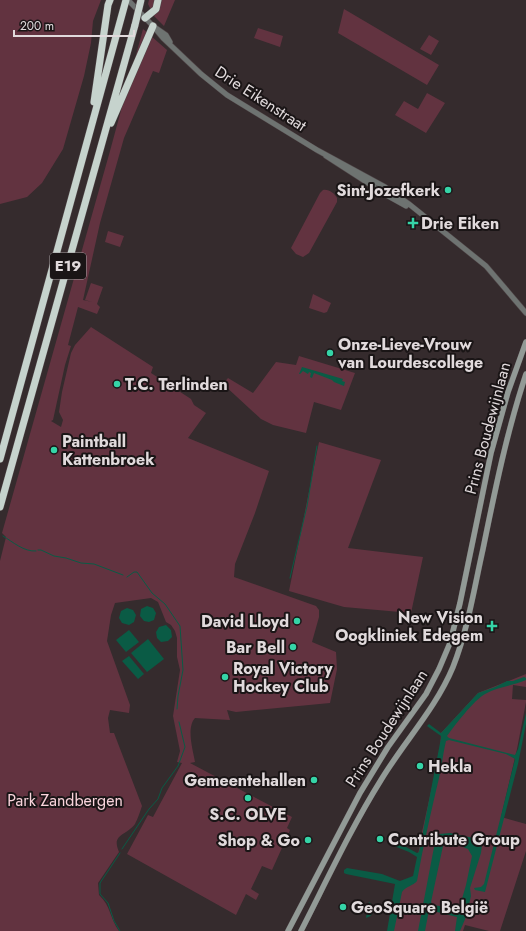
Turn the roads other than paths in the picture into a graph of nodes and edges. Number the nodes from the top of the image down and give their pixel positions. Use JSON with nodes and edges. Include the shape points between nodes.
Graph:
{"nodes":[{"id":1,"x":110,"y":0,"type":"edge"},
{"id":2,"x":127,"y":0,"type":"edge"},
{"id":3,"x":141,"y":0,"type":"edge"},
{"id":4,"x":158,"y":0,"type":"edge"},
{"id":5,"x":145,"y":18,"type":"junction"},
{"id":6,"x":153,"y":26,"type":"junction"},
{"id":7,"x":89,"y":133,"type":"junction"},
{"id":8,"x":103,"y":142,"type":"junction"},
{"id":9,"x":520,"y":306,"type":"junction"},
{"id":10,"x":526,"y":306,"type":"edge"},
{"id":11,"x":526,"y":313,"type":"edge"},
{"id":12,"x":526,"y":342,"type":"edge"},
{"id":13,"x":526,"y":374,"type":"edge"},
{"id":14,"x":501,"y":413,"type":"junction"},
{"id":15,"x":513,"y":416,"type":"junction"},
{"id":16,"x":0,"y":459,"type":"edge"},
{"id":17,"x":0,"y":507,"type":"edge"},
{"id":18,"x":288,"y":931,"type":"edge"},
{"id":19,"x":301,"y":931,"type":"edge"}],
"edges":[{"from":1,"to":7,"type":"highway"},
{"from":2,"to":5,"type":"street","name":"Drie Eikenstraat"},
{"from":2,"to":7,"type":"highway","number":"E19"},
{"from":3,"to":8,"type":"highway","number":"E19","bridge":true},
{"from":4,"to":5,"type":"highway","via":[[156,9]]},
{"from":5,"to":6,"type":"street","name":"Drie Eikenstraat"},
{"from":6,"to":8,"type":"highway"},
{"from":6,"to":9,"type":"street","name":"Drie Eikenstraat","via":[[166,35],[176,49],[227,95],[388,196],[413,208],[486,266]]},
{"from":7,"to":16,"type":"highway","number":"E19"},
{"from":8,"to":17,"type":"highway","number":"E19"},
{"from":9,"to":10,"type":"street"},
{"from":9,"to":11,"type":"street","name":"Drie Eikenstraat"},
{"from":12,"to":14,"type":"main road","name":"Prins Boudewijnlaan"},
{"from":13,"to":15,"type":"main road","name":"Prins Boudewijnlaan"},
{"from":14,"to":15,"type":"main road"},
{"from":14,"to":18,"type":"main road","name":"Prins Boudewijnlaan","via":[[450,643],[426,694],[360,793]]},
{"from":15,"to":19,"type":"main road","name":"Prins Boudewijnlaan","via":[[496,480],[471,607],[453,667],[439,696],[391,764],[363,810]]}]}
